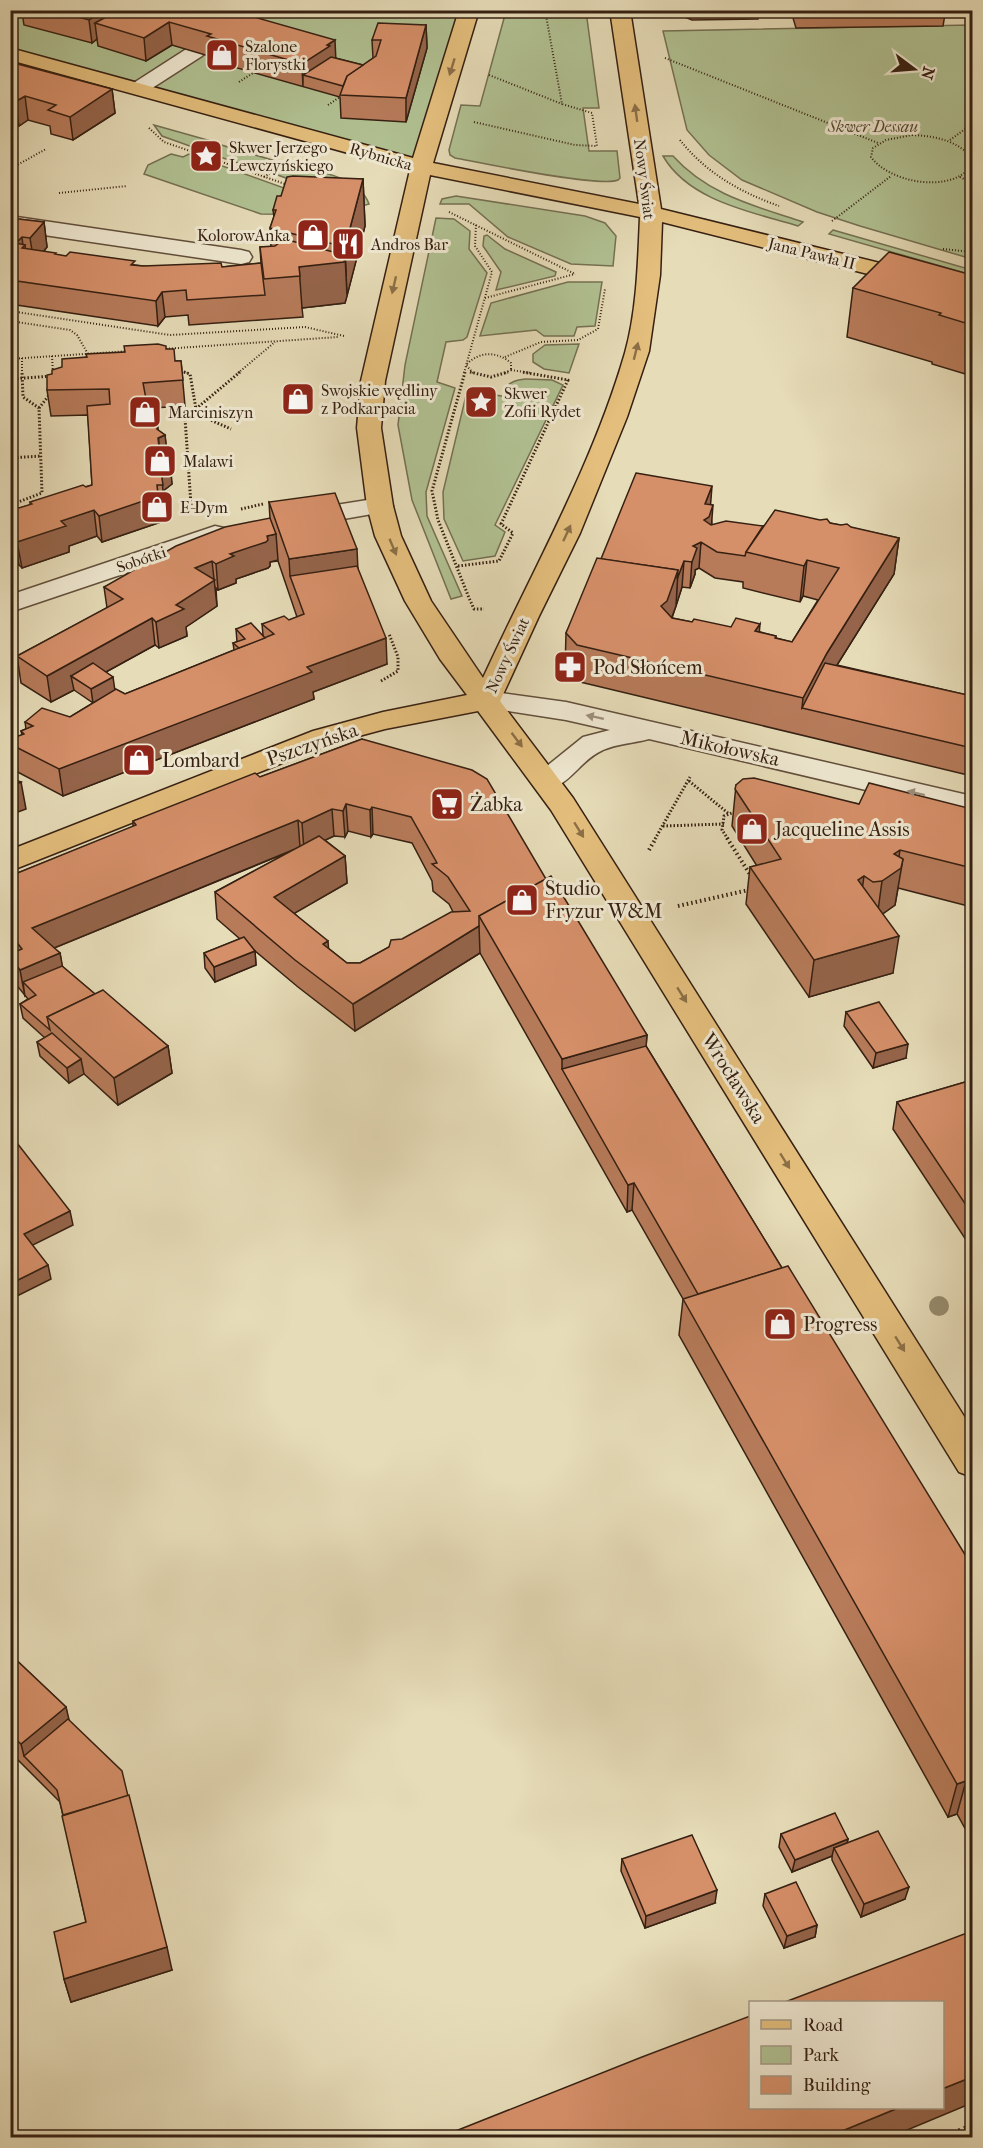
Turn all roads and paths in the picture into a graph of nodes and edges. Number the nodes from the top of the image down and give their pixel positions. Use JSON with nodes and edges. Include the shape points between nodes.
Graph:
{"nodes":[{"id":1,"x":255,"y":10,"type":"edge"},
{"id":2,"x":469,"y":10,"type":"edge"},
{"id":3,"x":545,"y":10,"type":"edge"},
{"id":4,"x":620,"y":10,"type":"edge"},
{"id":5,"x":227,"y":32,"type":"edge"},
{"id":6,"x":195,"y":52,"type":"edge"},
{"id":7,"x":10,"y":54,"type":"edge"},
{"id":8,"x":664,"y":67,"type":"dead end"},
{"id":9,"x":489,"y":75,"type":"dead end"},
{"id":10,"x":139,"y":88,"type":"junction"},
{"id":11,"x":562,"y":104,"type":"junction"},
{"id":12,"x":146,"y":122,"type":"dead end"},
{"id":13,"x":473,"y":122,"type":"dead end"},
{"id":14,"x":972,"y":124,"type":"edge"},
{"id":15,"x":675,"y":132,"type":"dead end"},
{"id":16,"x":949,"y":141,"type":"junction"},
{"id":17,"x":879,"y":143,"type":"junction"},
{"id":18,"x":46,"y":149,"type":"dead end"},
{"id":19,"x":421,"y":167,"type":"junction"},
{"id":20,"x":10,"y":169,"type":"edge"},
{"id":21,"x":891,"y":176,"type":"junction"},
{"id":22,"x":959,"y":177,"type":"junction"},
{"id":23,"x":972,"y":183,"type":"edge"},
{"id":24,"x":127,"y":186,"type":"dead end"},
{"id":25,"x":294,"y":187,"type":"edge"},
{"id":26,"x":58,"y":193,"type":"dead end"},
{"id":27,"x":788,"y":209,"type":"dead end"},
{"id":28,"x":446,"y":210,"type":"dead end"},
{"id":29,"x":651,"y":213,"type":"junction"},
{"id":30,"x":10,"y":224,"type":"edge"},
{"id":31,"x":476,"y":224,"type":"junction"},
{"id":32,"x":841,"y":225,"type":"dead end"},
{"id":33,"x":241,"y":257,"type":"dead end"},
{"id":34,"x":605,"y":285,"type":"dead end"},
{"id":35,"x":972,"y":297,"type":"edge"},
{"id":36,"x":485,"y":298,"type":"junction"},
{"id":37,"x":10,"y":311,"type":"edge"},
{"id":38,"x":10,"y":321,"type":"edge"},
{"id":39,"x":348,"y":329,"type":"dead end"},
{"id":40,"x":345,"y":337,"type":"junction"},
{"id":41,"x":275,"y":341,"type":"junction"},
{"id":42,"x":344,"y":342,"type":"dead end"},
{"id":43,"x":160,"y":349,"type":"edge"},
{"id":44,"x":137,"y":352,"type":"edge"},
{"id":45,"x":93,"y":353,"type":"junction"},
{"id":46,"x":88,"y":354,"type":"junction"},
{"id":47,"x":52,"y":356,"type":"junction"},
{"id":48,"x":504,"y":357,"type":"junction"},
{"id":49,"x":22,"y":358,"type":"junction"},
{"id":50,"x":10,"y":359,"type":"edge"},
{"id":51,"x":94,"y":363,"type":"edge"},
{"id":52,"x":466,"y":365,"type":"junction"},
{"id":53,"x":169,"y":366,"type":"edge"},
{"id":54,"x":511,"y":370,"type":"junction"},
{"id":55,"x":53,"y":376,"type":"junction"},
{"id":56,"x":22,"y":378,"type":"junction"},
{"id":57,"x":10,"y":379,"type":"edge"},
{"id":58,"x":54,"y":382,"type":"edge"},
{"id":59,"x":55,"y":389,"type":"edge"},
{"id":60,"x":39,"y":408,"type":"junction"},
{"id":61,"x":196,"y":409,"type":"junction"},
{"id":62,"x":192,"y":412,"type":"junction"},
{"id":63,"x":231,"y":429,"type":"dead end"},
{"id":64,"x":41,"y":456,"type":"junction"},
{"id":65,"x":10,"y":458,"type":"edge"},
{"id":66,"x":190,"y":491,"type":"dead end"},
{"id":67,"x":10,"y":505,"type":"edge"},
{"id":68,"x":380,"y":506,"type":"junction"},
{"id":69,"x":268,"y":523,"type":"edge"},
{"id":70,"x":236,"y":529,"type":"edge"},
{"id":71,"x":458,"y":566,"type":"junction"},
{"id":72,"x":10,"y":604,"type":"edge"},
{"id":73,"x":474,"y":609,"type":"dead end"},
{"id":74,"x":386,"y":628,"type":"dead end"},
{"id":75,"x":376,"y":683,"type":"dead end"},
{"id":76,"x":487,"y":700,"type":"junction"},
{"id":77,"x":652,"y":730,"type":"junction"},
{"id":78,"x":692,"y":773,"type":"dead end"},
{"id":79,"x":547,"y":781,"type":"junction"},
{"id":80,"x":689,"y":781,"type":"junction"},
{"id":81,"x":972,"y":806,"type":"edge"},
{"id":82,"x":740,"y":811,"type":"edge"},
{"id":83,"x":729,"y":814,"type":"junction"},
{"id":84,"x":724,"y":824,"type":"junction"},
{"id":85,"x":663,"y":826,"type":"junction"},
{"id":86,"x":649,"y":850,"type":"dead end"},
{"id":87,"x":10,"y":861,"type":"edge"},
{"id":88,"x":753,"y":878,"type":"dead end"},
{"id":89,"x":759,"y":888,"type":"edge"},
{"id":90,"x":678,"y":906,"type":"dead end"},
{"id":91,"x":972,"y":1461,"type":"edge"},
{"id":92,"x":972,"y":2125,"type":"edge"},
{"id":93,"x":942,"y":2138,"type":"edge"}],
"edges":[{"from":1,"to":5,"type":"street","via":[[254,15]]},
{"from":2,"to":19,"type":"main road","name":"Nowy Świat","one_way":true},
{"from":3,"to":11,"type":"path"},
{"from":29,"to":4,"type":"main road","name":"Nowy Świat","one_way":true},
{"from":6,"to":10,"type":"street"},
{"from":7,"to":10,"type":"main road","name":"Rybnicka"},
{"from":8,"to":17,"type":"path","via":[[662,57]]},
{"from":9,"to":11,"type":"path"},
{"from":10,"to":19,"type":"main road","name":"Rybnicka"},
{"from":11,"to":13,"type":"path","via":[[592,113],[597,146],[575,145]]},
{"from":12,"to":25,"type":"path","via":[[164,142]]},
{"from":14,"to":16,"type":"path"},
{"from":15,"to":27,"type":"path","via":[[708,169],[735,187]]},
{"from":16,"to":17,"type":"path","via":[[912,135]]},
{"from":16,"to":22,"type":"path","via":[[972,157],[968,171]]},
{"from":17,"to":21,"type":"path","via":[[870,152],[870,160]]},
{"from":18,"to":20,"type":"path"},
{"from":19,"to":29,"type":"main road","name":"Rybnicka"},
{"from":19,"to":68,"type":"main road","name":"Nowy Świat","one_way":true,"via":[[369,405]]},
{"from":21,"to":22,"type":"path","via":[[914,182]]},
{"from":21,"to":32,"type":"path","via":[[831,222]]},
{"from":22,"to":23,"type":"path"},
{"from":24,"to":26,"type":"path"},
{"from":28,"to":31,"type":"path"},
{"from":29,"to":35,"type":"main road","name":"Jana Pawła II"},
{"from":76,"to":29,"type":"main road","name":"Nowy Świat","one_way":true,"via":[[567,533],[615,417],[637,351],[649,275]]},
{"from":30,"to":33,"type":"street"},
{"from":31,"to":36,"type":"path","via":[[475,246],[492,272]]},
{"from":31,"to":36,"type":"path","via":[[575,274]]},
{"from":34,"to":48,"type":"path","via":[[598,329],[578,340],[541,342]]},
{"from":36,"to":52,"type":"path"},
{"from":37,"to":40,"type":"path","via":[[170,335],[305,327]]},
{"from":38,"to":46,"type":"path","via":[[70,330]]},
{"from":39,"to":40,"type":"path"},
{"from":40,"to":41,"type":"path"},
{"from":40,"to":42,"type":"path"},
{"from":41,"to":43,"type":"path"},
{"from":41,"to":61,"type":"path"},
{"from":44,"to":45,"type":"path"},
{"from":45,"to":46,"type":"path"},
{"from":45,"to":51,"type":"path"},
{"from":46,"to":47,"type":"path"},
{"from":47,"to":49,"type":"path"},
{"from":47,"to":55,"type":"path"},
{"from":48,"to":52,"type":"path","via":[[477,356]]},
{"from":48,"to":54,"type":"path","via":[[511,363]]},
{"from":49,"to":50,"type":"path"},
{"from":49,"to":56,"type":"path"},
{"from":52,"to":54,"type":"path","via":[[470,372],[488,378]]},
{"from":52,"to":71,"type":"path","via":[[432,491],[434,512]]},
{"from":53,"to":61,"type":"path","via":[[190,374]]},
{"from":54,"to":71,"type":"path","via":[[568,380],[501,524],[513,533],[499,561]]},
{"from":55,"to":56,"type":"path"},
{"from":55,"to":58,"type":"path"},
{"from":56,"to":57,"type":"path"},
{"from":56,"to":60,"type":"path","via":[[23,396]]},
{"from":59,"to":60,"type":"path"},
{"from":60,"to":64,"type":"path"},
{"from":61,"to":62,"type":"path"},
{"from":62,"to":63,"type":"path"},
{"from":62,"to":66,"type":"path","via":[[185,418]]},
{"from":64,"to":65,"type":"path"},
{"from":64,"to":67,"type":"path","via":[[42,494]]},
{"from":68,"to":69,"type":"street"},
{"from":68,"to":76,"type":"main road","name":"Nowy Świat","one_way":true,"via":[[388,536],[418,601],[454,659]]},
{"from":70,"to":72,"type":"street","name":"Sobótki"},
{"from":71,"to":73,"type":"path"},
{"from":74,"to":75,"type":"path","via":[[398,657],[398,671]]},
{"from":77,"to":76,"type":"street","name":"Mikołowska","one_way":true,"via":[[541,706]]},
{"from":76,"to":79,"type":"main road","name":"Wrocławska","one_way":true},
{"from":76,"to":87,"type":"main road","name":"Pszczyńska","via":[[323,737]]},
{"from":77,"to":79,"type":"street","via":[[593,743]]},
{"from":81,"to":77,"type":"street","name":"Mikołowska","one_way":true},
{"from":78,"to":80,"type":"path"},
{"from":79,"to":91,"type":"main road","name":"Wrocławska","one_way":true},
{"from":80,"to":83,"type":"path"},
{"from":80,"to":85,"type":"path"},
{"from":82,"to":83,"type":"path"},
{"from":83,"to":84,"type":"path","via":[[724,816]]},
{"from":84,"to":85,"type":"path"},
{"from":84,"to":88,"type":"path","via":[[722,830]]},
{"from":85,"to":86,"type":"path"},
{"from":89,"to":90,"type":"path"},
{"from":92,"to":93,"type":"path"}]}
